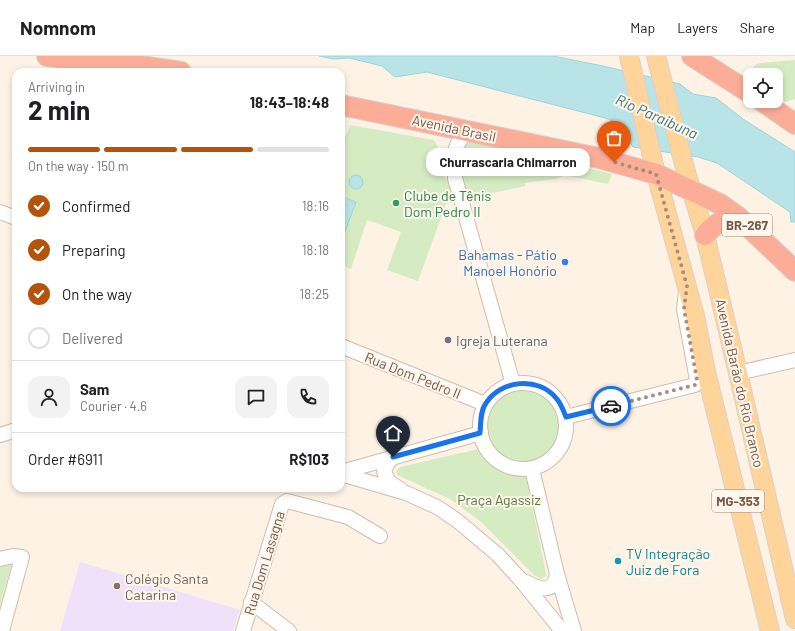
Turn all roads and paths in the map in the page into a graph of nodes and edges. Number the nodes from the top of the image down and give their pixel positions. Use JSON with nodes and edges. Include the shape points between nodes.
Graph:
{"nodes":[{"id":1,"x":47,"y":56,"type":"edge"},
{"id":2,"x":629,"y":56,"type":"edge"},
{"id":3,"x":692,"y":56,"type":"edge"},
{"id":4,"x":657,"y":59,"type":"edge"},
{"id":5,"x":154,"y":68,"type":"edge"},
{"id":6,"x":743,"y":89,"type":"edge"},
{"id":7,"x":345,"y":106,"type":"edge"},
{"id":8,"x":772,"y":108,"type":"edge"},
{"id":9,"x":795,"y":124,"type":"edge"},
{"id":10,"x":469,"y":131,"type":"junction"},
{"id":11,"x":656,"y":174,"type":"junction"},
{"id":12,"x":689,"y":181,"type":"junction"},
{"id":13,"x":0,"y":212,"type":"edge"},
{"id":14,"x":12,"y":216,"type":"edge"},
{"id":15,"x":738,"y":217,"type":"junction"},
{"id":16,"x":705,"y":236,"type":"junction"},
{"id":17,"x":795,"y":271,"type":"edge"},
{"id":18,"x":687,"y":286,"type":"junction"},
{"id":19,"x":345,"y":348,"type":"edge"},
{"id":20,"x":795,"y":360,"type":"edge"},
{"id":21,"x":738,"y":373,"type":"junction"},
{"id":22,"x":513,"y":384,"type":"junction"},
{"id":23,"x":485,"y":404,"type":"junction"},
{"id":24,"x":566,"y":417,"type":"junction"},
{"id":25,"x":12,"y":431,"type":"edge"},
{"id":26,"x":480,"y":433,"type":"junction"},
{"id":27,"x":0,"y":435,"type":"edge"},
{"id":28,"x":393,"y":457,"type":"junction"},
{"id":29,"x":532,"y":468,"type":"junction"},
{"id":30,"x":345,"y":472,"type":"edge"},
{"id":31,"x":345,"y":474,"type":"edge"},
{"id":32,"x":406,"y":493,"type":"junction"},
{"id":33,"x":380,"y":536,"type":"dead end"},
{"id":34,"x":0,"y":559,"type":"edge"},
{"id":35,"x":557,"y":574,"type":"junction"},
{"id":36,"x":520,"y":580,"type":"junction"},
{"id":37,"x":251,"y":602,"type":"junction"},
{"id":38,"x":795,"y":619,"type":"edge"},
{"id":39,"x":2,"y":631,"type":"edge"},
{"id":40,"x":243,"y":631,"type":"edge"},
{"id":41,"x":289,"y":631,"type":"edge"},
{"id":42,"x":562,"y":631,"type":"edge"},
{"id":43,"x":574,"y":631,"type":"edge"},
{"id":44,"x":770,"y":631,"type":"edge"}],
"edges":[{"from":1,"to":5,"type":"highway"},
{"from":2,"to":11,"type":"main road","name":"Avenida Barão do Rio Branco","number":"MG-353"},
{"from":3,"to":6,"type":"highway"},
{"from":4,"to":12,"type":"main road","name":"Avenida Barão do Rio Branco"},
{"from":7,"to":10,"type":"highway","name":"Avenida Brasil","number":"BR-267"},
{"from":8,"to":9,"type":"highway"},
{"from":10,"to":11,"type":"highway","name":"Avenida Brasil","number":"BR-267","via":[[599,158]]},
{"from":10,"to":22,"type":"street","via":[[458,141],[454,150],[455,178]]},
{"from":11,"to":12,"type":"highway","name":"Avenida Brasil","number":"BR-267"},
{"from":11,"to":18,"type":"main road","name":"Avenida Barão do Rio Branco","number":"MG-353"},
{"from":12,"to":15,"type":"highway","name":"Avenida Brasil","number":"BR-267"},
{"from":12,"to":16,"type":"main road","name":"Avenida Barão do Rio Branco"},
{"from":13,"to":14,"type":"street"},
{"from":15,"to":16,"type":"highway","via":[[724,219],[714,225]]},
{"from":15,"to":17,"type":"highway","name":"Avenida Brasil","number":"BR-267"},
{"from":16,"to":21,"type":"main road","name":"Avenida Barão do Rio Branco"},
{"from":18,"to":24,"type":"street","via":[[684,309],[697,380],[695,385]]},
{"from":18,"to":44,"type":"main road","name":"Avenida Barão do Rio Branco","number":"MG-353"},
{"from":19,"to":23,"type":"street","name":"Rua Dom Pedro II"},
{"from":20,"to":21,"type":"street"},
{"from":21,"to":38,"type":"main road","name":"Avenida Barão do Rio Branco"},
{"from":22,"to":23,"type":"street","via":[[500,390]]},
{"from":22,"to":24,"type":"street","via":[[524,383],[546,389],[562,406]]},
{"from":23,"to":26,"type":"street"},
{"from":24,"to":29,"type":"street","via":[[566,436],[557,454],[542,466]]},
{"from":25,"to":27,"type":"street"},
{"from":26,"to":28,"type":"street"},
{"from":26,"to":29,"type":"street","via":[[490,454],[502,464],[517,469]]},
{"from":28,"to":30,"type":"street"},
{"from":28,"to":32,"type":"street","via":[[384,469],[385,475],[389,482]]},
{"from":29,"to":35,"type":"street"},
{"from":31,"to":32,"type":"street"},
{"from":32,"to":36,"type":"street","via":[[437,507],[459,522],[498,555]]},
{"from":33,"to":37,"type":"street","name":"Rua Dom Lasagna","via":[[348,518],[287,501],[282,504]]},
{"from":34,"to":39,"type":"street","via":[[22,557]]},
{"from":35,"to":36,"type":"street","via":[[554,583],[546,588],[537,588]]},
{"from":35,"to":43,"type":"street"},
{"from":36,"to":42,"type":"street"},
{"from":37,"to":40,"type":"street","name":"Rua Dom Lasagna"},
{"from":37,"to":41,"type":"street"}]}
